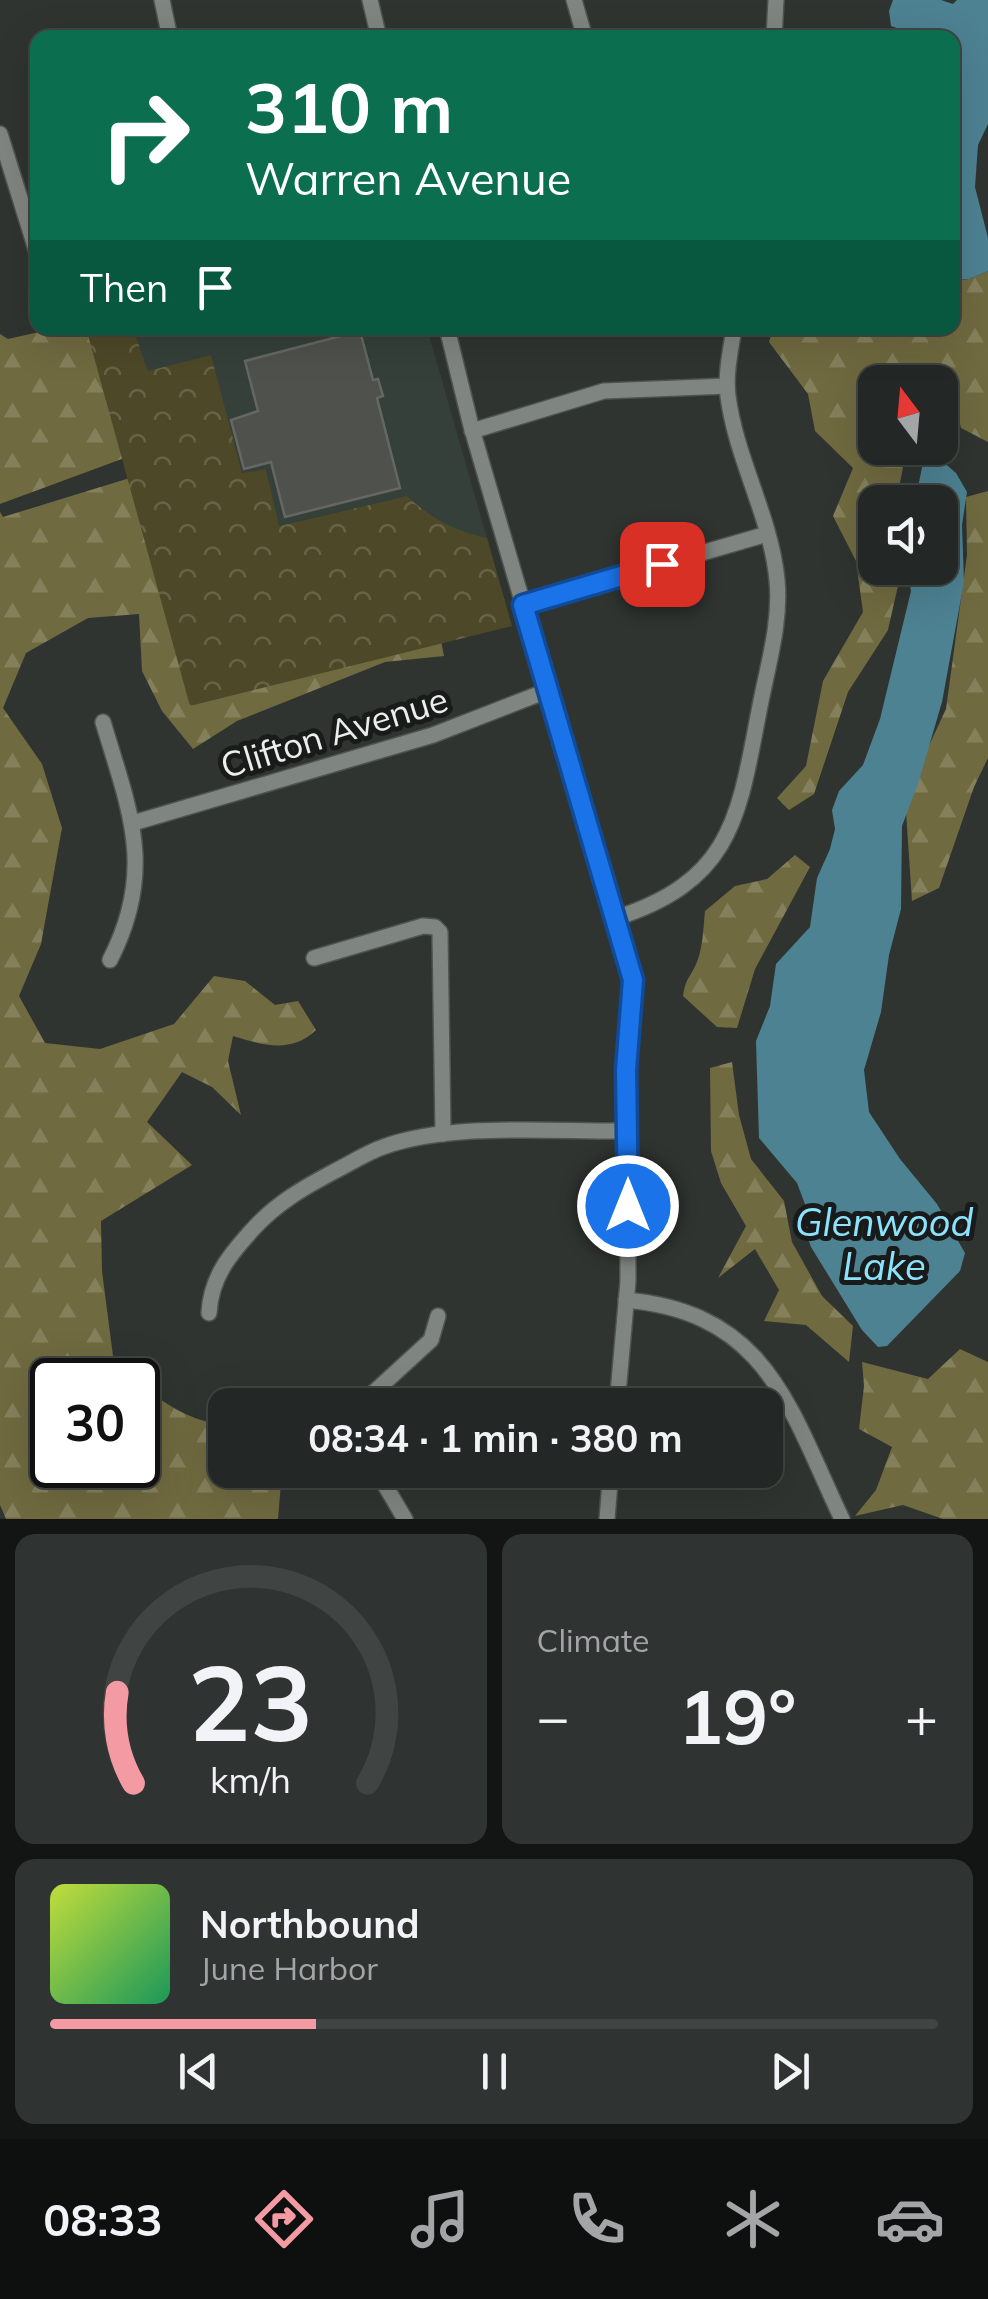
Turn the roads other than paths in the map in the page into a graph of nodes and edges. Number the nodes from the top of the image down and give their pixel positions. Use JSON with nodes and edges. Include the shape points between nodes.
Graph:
{"nodes":[{"id":1,"x":162,"y":0,"type":"edge"},
{"id":2,"x":370,"y":0,"type":"edge"},
{"id":3,"x":574,"y":0,"type":"edge"},
{"id":4,"x":776,"y":0,"type":"edge"},
{"id":5,"x":168,"y":30,"type":"edge"},
{"id":6,"x":377,"y":30,"type":"edge"},
{"id":7,"x":583,"y":30,"type":"edge"},
{"id":8,"x":774,"y":30,"type":"edge"},
{"id":9,"x":0,"y":134,"type":"edge"},
{"id":10,"x":30,"y":230,"type":"edge"},
{"id":11,"x":449,"y":335,"type":"edge"},
{"id":12,"x":733,"y":335,"type":"edge"},
{"id":13,"x":727,"y":386,"type":"junction"},
{"id":14,"x":472,"y":431,"type":"junction"},
{"id":15,"x":767,"y":534,"type":"junction"},
{"id":16,"x":523,"y":605,"type":"junction"},
{"id":17,"x":549,"y":690,"type":"junction"},
{"id":18,"x":103,"y":722,"type":"dead end"},
{"id":19,"x":133,"y":823,"type":"junction"},
{"id":20,"x":616,"y":918,"type":"junction"},
{"id":21,"x":314,"y":958,"type":"dead end"},
{"id":22,"x":110,"y":960,"type":"dead end"},
{"id":23,"x":627,"y":1132,"type":"junction"},
{"id":24,"x":444,"y":1134,"type":"junction"},
{"id":25,"x":626,"y":1300,"type":"junction"},
{"id":26,"x":209,"y":1313,"type":"dead end"},
{"id":27,"x":438,"y":1316,"type":"dead end"},
{"id":28,"x":379,"y":1388,"type":"edge"},
{"id":29,"x":618,"y":1388,"type":"edge"},
{"id":30,"x":387,"y":1488,"type":"edge"},
{"id":31,"x":610,"y":1488,"type":"edge"},
{"id":32,"x":405,"y":1519,"type":"edge"},
{"id":33,"x":607,"y":1519,"type":"edge"},
{"id":34,"x":842,"y":1519,"type":"edge"}],
"edges":[{"from":1,"to":5,"type":"street"},
{"from":2,"to":6,"type":"street"},
{"from":3,"to":7,"type":"street"},
{"from":4,"to":8,"type":"street"},
{"from":9,"to":10,"type":"street"},
{"from":11,"to":14,"type":"street"},
{"from":12,"to":13,"type":"street"},
{"from":13,"to":14,"type":"street","via":[[604,391]]},
{"from":13,"to":15,"type":"street"},
{"from":14,"to":16,"type":"street"},
{"from":15,"to":16,"type":"street"},
{"from":15,"to":20,"type":"street","via":[[778,604],[735,820],[713,858],[688,883]]},
{"from":16,"to":17,"type":"street"},
{"from":17,"to":19,"type":"street","name":"Clifton Avenue","via":[[434,736]]},
{"from":17,"to":20,"type":"street"},
{"from":18,"to":19,"type":"street"},
{"from":19,"to":22,"type":"street","via":[[132,904]]},
{"from":20,"to":23,"type":"street","via":[[633,980]]},
{"from":21,"to":24,"type":"street","via":[[422,926],[440,932]]},
{"from":23,"to":24,"type":"street"},
{"from":23,"to":25,"type":"street"},
{"from":24,"to":26,"type":"street","via":[[384,1147],[288,1198],[218,1273]]},
{"from":25,"to":29,"type":"street"},
{"from":25,"to":34,"type":"street","via":[[693,1313],[751,1351],[780,1390]]},
{"from":27,"to":28,"type":"street","via":[[431,1340]]},
{"from":30,"to":32,"type":"street"},
{"from":31,"to":33,"type":"street"}]}
